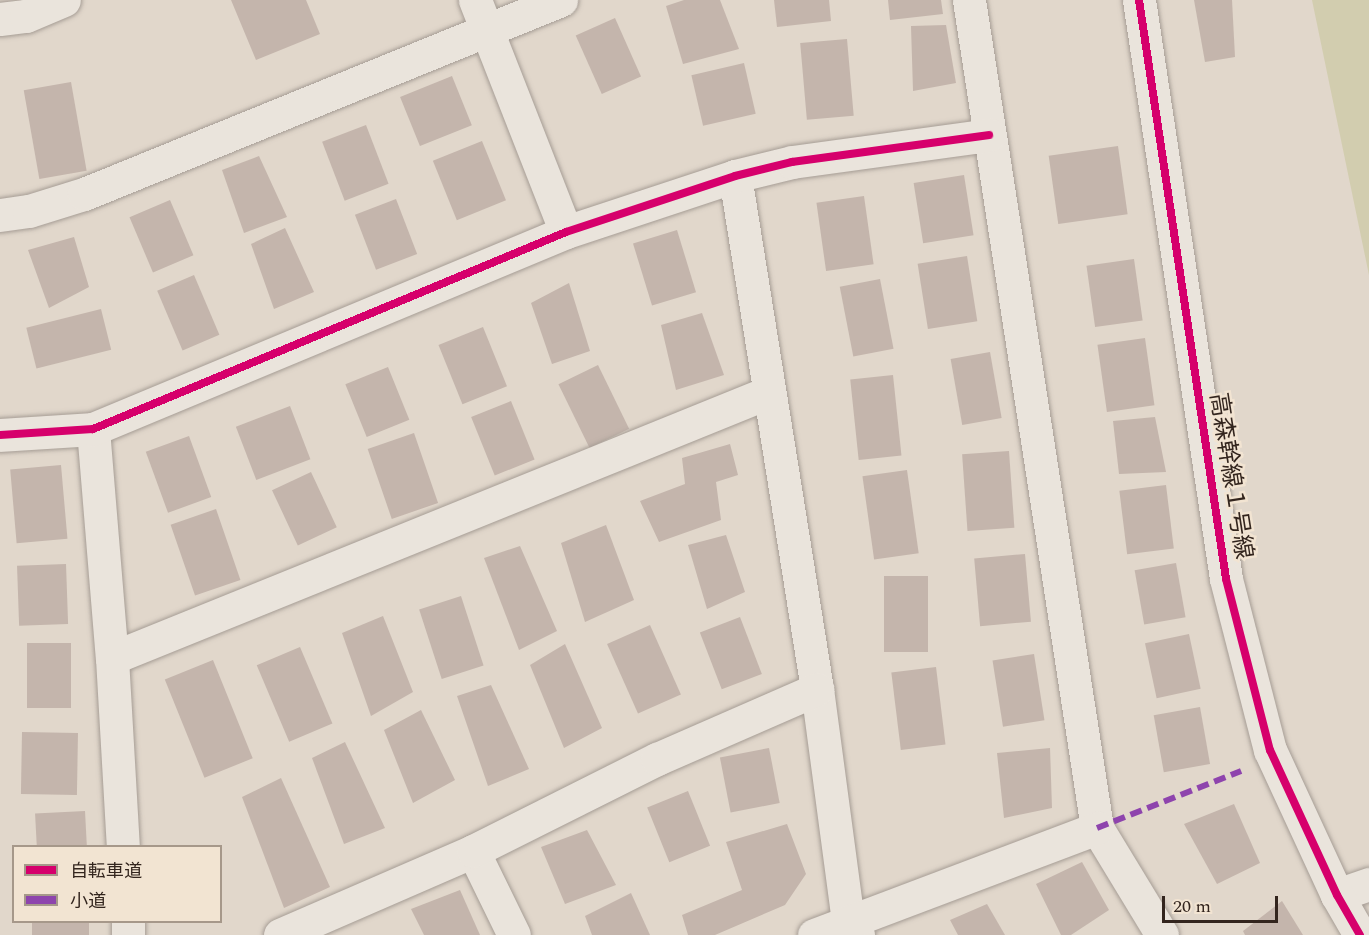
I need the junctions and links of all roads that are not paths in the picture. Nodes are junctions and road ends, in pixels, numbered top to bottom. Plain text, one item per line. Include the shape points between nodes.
1 (64, 0) edge
2 (475, 0) edge
3 (561, 0) edge
4 (969, 0) edge
5 (1139, 0) edge
6 (0, 19) edge
7 (488, 30) junction
8 (989, 135) junction
9 (735, 176) junction
10 (0, 215) edge
11 (566, 232) junction
12 (768, 393) junction
13 (93, 429) junction
14 (0, 435) edge
15 (112, 658) junction
16 (817, 689) junction
17 (1098, 828) junction
18 (123, 845) edge
19 (473, 851) junction
20 (1369, 884) edge
21 (1337, 895) junction
22 (853, 928) edge
23 (280, 935) edge
24 (514, 935) edge
25 (814, 935) edge
26 (1162, 935) edge
27 (1360, 935) edge

1 - 6 street via 26,16
2 - 7 street
3 - 7 street
4 - 8 street
5 - 21 street, 高森幹線１号線 via 1226,579 1270,750
7 - 10 street via 84,194 29,211
7 - 11 street
8 - 9 street via 792,162
8 - 17 street
9 - 11 street
9 - 12 street
11 - 13 street
12 - 15 street
12 - 16 street
13 - 14 street
13 - 15 street
15 - 18 street
16 - 19 street via 657,759
16 - 22 street
17 - 22 street
17 - 26 street
19 - 23 street
19 - 24 street
20 - 21 street
21 - 27 street, 高森幹線１号線
22 - 25 street

